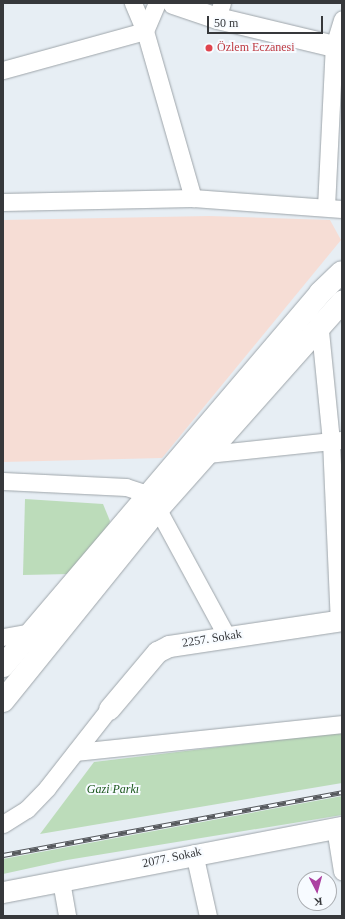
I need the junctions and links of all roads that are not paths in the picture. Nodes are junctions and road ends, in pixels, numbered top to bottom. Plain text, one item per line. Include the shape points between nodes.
1 (133, 3) edge
2 (157, 3) edge
3 (173, 3) edge
4 (220, 10) edge
5 (342, 19) edge
6 (145, 31) junction
7 (338, 47) edge
8 (3, 70) edge
9 (193, 198) junction
10 (3, 202) edge
11 (334, 208) edge
12 (342, 272) edge
13 (320, 293) junction
14 (342, 302) edge
15 (319, 325) junction
16 (336, 441) edge
17 (184, 454) junction
18 (208, 456) junction
19 (3, 481) edge
20 (154, 501) junction
21 (341, 620) edge
22 (30, 632) junction
23 (3, 637) edge
24 (227, 637) junction
25 (3, 666) edge
26 (3, 701) edge
27 (109, 709) joint
28 (342, 724) edge
29 (76, 752) junction
30 (3, 824) edge
31 (338, 827) edge
32 (194, 853) junction
33 (342, 871) edge
34 (61, 881) junction
35 (3, 892) edge
36 (67, 916) edge
37 (208, 916) edge

1 - 6 street
2 - 6 street
3 - 4 street
4 - 7 street
5 - 7 street
6 - 8 street
6 - 9 street
7 - 11 street
9 - 10 street
9 - 11 street
12 - 13 main road
13 - 15 street
13 - 17 main road
14 - 15 main road
15 - 16 street
15 - 18 main road
16 - 18 street
16 - 21 street
17 - 18 street
17 - 20 main road
18 - 20 main road
19 - 20 street via 126,486
20 - 22 main road
20 - 24 street
20 - 26 main road
21 - 24 street, 2257. Sokak
22 - 23 street
22 - 25 main road
24 - 27 street, 2257. Sokak via 169,646 157,652
27 - 29 street
28 - 29 street
29 - 30 street via 27,809
31 - 32 street, 2077. Sokak
31 - 33 street
32 - 34 street, 2077. Sokak
32 - 37 street
34 - 35 street, 2077. Sokak
34 - 36 street

